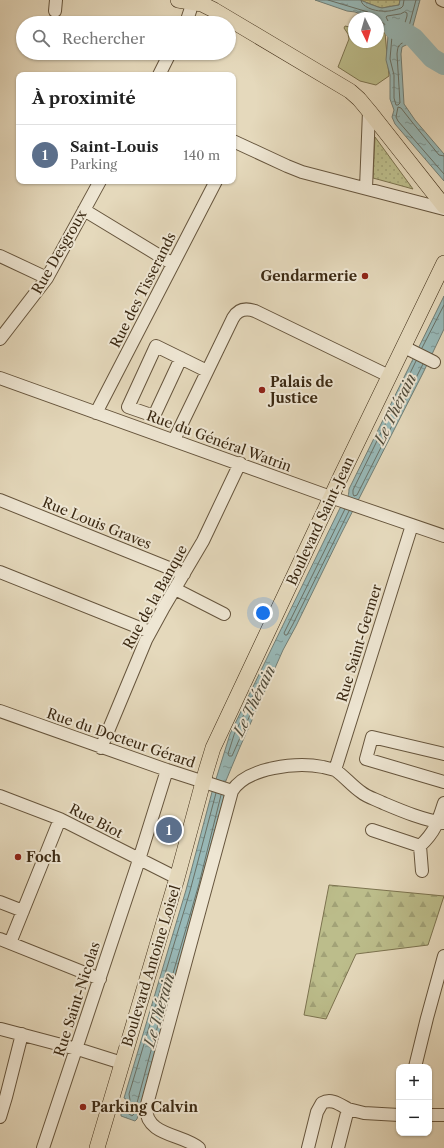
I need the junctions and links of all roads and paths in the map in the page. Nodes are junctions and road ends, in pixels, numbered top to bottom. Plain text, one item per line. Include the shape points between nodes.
1 (178, 0) edge
2 (193, 1) edge
3 (188, 16) edge
4 (224, 16) edge
5 (236, 23) edge
6 (166, 60) edge
7 (160, 72) edge
8 (369, 111) junction
9 (236, 144) edge
10 (98, 184) edge
11 (214, 184) edge
12 (366, 188) junction
13 (444, 207) edge
14 (84, 210) junction
15 (0, 256) edge
16 (444, 263) edge
17 (173, 264) junction
18 (47, 278) junction
19 (0, 339) edge
20 (408, 349) junction
21 (181, 358) junction
22 (434, 362) dead end
23 (207, 371) junction
24 (389, 376) junction
25 (0, 378) edge
26 (96, 413) junction
27 (174, 440) junction
28 (240, 463) junction
29 (335, 499) junction
30 (0, 500) edge
31 (412, 525) junction
32 (444, 536) edge
33 (0, 572) edge
34 (184, 574) junction
35 (175, 589) junction
36 (224, 614) dead end
37 (150, 632) junction
38 (0, 711) edge
39 (101, 748) junction
40 (444, 754) edge
41 (167, 770) junction
42 (335, 770) junction
43 (444, 782) edge
44 (207, 784) junction
45 (232, 791) junction
46 (0, 796) edge
47 (444, 803) edge
48 (60, 819) junction
49 (441, 822) edge
50 (372, 830) dead end
51 (420, 846) junction
52 (139, 859) junction
53 (422, 871) dead end
54 (177, 878) junction
55 (0, 902) edge
56 (23, 911) junction
57 (5, 941) edge
58 (444, 956) edge
59 (100, 979) junction
60 (1, 1029) edge
61 (22, 1034) junction
62 (76, 1049) junction
63 (122, 1063) junction
64 (416, 1064) edge
65 (348, 1109) junction
66 (396, 1115) edge
67 (432, 1115) edge
68 (444, 1115) edge
69 (0, 1117) edge
70 (43, 1148) edge
71 (97, 1148) edge
72 (199, 1148) edge
73 (308, 1148) edge
74 (338, 1148) edge

1 - 2 main road
2 - 3 street
2 - 4 main road
5 - 8 main road via 350,91
6 - 7 street
8 - 12 street
8 - 13 main road
9 - 12 street via 295,169
10 - 14 street, Rue Desgroux
11 - 17 street, Rue des Tisserands
12 - 13 street
14 - 17 street
14 - 18 street, Rue Desgroux
15 - 18 street
16 - 20 main road, Boulevard Saint-Jean
17 - 26 street, Rue des Tisserands
18 - 19 street, Rue Desgroux
20 - 22 street
20 - 24 main road, Boulevard Saint-Jean
21 - 21 street via 156,346 128,407 154,416
21 - 23 street
23 - 24 street via 234,315 238,311 248,310 262,314
23 - 27 street
24 - 29 main road, Boulevard Saint-Jean
25 - 26 street, Rue du Général Watrin
26 - 27 street, Rue du Général Watrin
27 - 28 street, Rue du Général Watrin
28 - 29 street, Rue du Général Watrin
28 - 34 street, Rue de la Banque via 200,547
29 - 31 street, Rue du Général Watrin
29 - 44 main road, Boulevard Saint-Jean via 217,738 209,758
30 - 34 street, Rue Louis Graves
31 - 32 street, Rue du Général Watrin
31 - 42 street, Rue Saint-Germer
33 - 37 street
34 - 35 street, Rue de la Banque
35 - 36 street
35 - 37 street, Rue de la Banque
37 - 39 street, Rue de la Banque
38 - 39 street, Rue du Docteur Gérard
39 - 41 street, Rue du Docteur Gérard
40 - 43 street via 372,737 366,759
41 - 44 street, Rue du Docteur Gérard
41 - 52 street, Rue Saint-Nicolas
42 - 45 street via 299,765 260,772 245,779
42 - 49 street via 362,793 402,811
44 - 45 street, Rue du Docteur Gérard
44 - 54 main road, Boulevard Antoine Loisel
45 - 72 street via 146,1108 152,1125
46 - 48 street, Rue Biot
47 - 49 street
48 - 52 street, Rue Biot
48 - 56 street
49 - 51 street
50 - 51 street
51 - 53 street
52 - 54 street, Rue Biot
52 - 59 street, Rue Saint-Nicolas
54 - 63 main road, Boulevard Antoine Loisel
55 - 56 street
56 - 57 street
57 - 59 street
58 - 64 street
59 - 62 street, Rue Saint-Nicolas
60 - 61 street
61 - 62 street
61 - 69 street
62 - 63 street
62 - 70 street, Rue Saint-Nicolas
63 - 71 main road, Boulevard Antoine Loisel
65 - 66 street via 364,1113
65 - 73 street via 334,1102 322,1103
65 - 74 street
67 - 68 street

